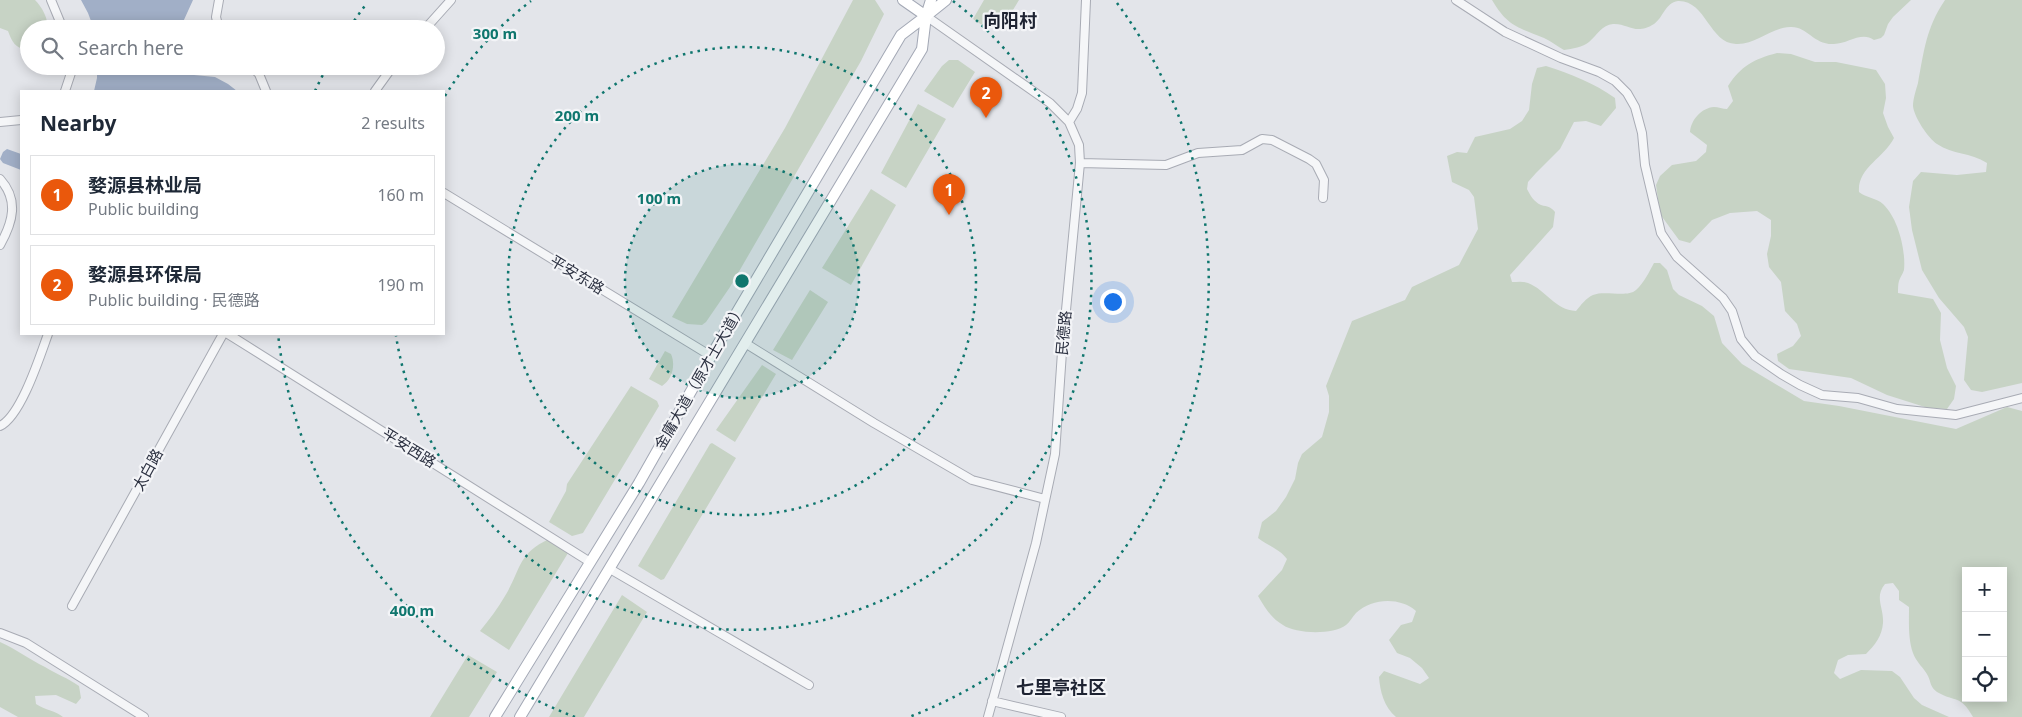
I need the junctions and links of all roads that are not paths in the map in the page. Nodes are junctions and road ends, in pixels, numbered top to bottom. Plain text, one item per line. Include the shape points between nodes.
1 (51, 0) edge
2 (219, 0) edge
3 (451, 0) edge
4 (903, 0) edge
5 (931, 0) edge
6 (946, 0) edge
7 (1086, 0) edge
8 (1456, 0) edge
9 (926, 16) junction
10 (59, 20) edge
11 (217, 20) edge
12 (433, 20) edge
13 (70, 75) edge
14 (259, 75) edge
15 (387, 75) edge
16 (65, 90) edge
17 (266, 90) edge
18 (376, 90) edge
19 (20, 120) edge
20 (0, 122) edge
21 (1069, 122) junction
22 (1080, 163) junction
23 (0, 179) edge
24 (445, 194) edge
25 (1323, 198) dead end
26 (0, 245) edge
27 (48, 335) edge
28 (222, 335) edge
29 (230, 335) edge
30 (745, 342) junction
31 (711, 356) junction
32 (2022, 398) edge
33 (0, 426) edge
34 (1045, 499) junction
35 (590, 562) junction
36 (610, 569) junction
37 (72, 606) dead end
38 (0, 633) edge
39 (809, 685) dead end
40 (992, 701) junction
41 (144, 717) edge
42 (495, 717) edge
43 (520, 717) edge
44 (988, 717) edge
45 (1061, 717) edge

1 - 10 street
2 - 11 street
3 - 12 street
4 - 9 main road
5 - 9 main road, 金庸大道（原才士大道）
6 - 9 main road, 金庸大道（原才士大道）
7 - 21 street via 1082,93
8 - 32 street via 1505,32 1599,72 1627,93 1635,107 1642,133 1645,165 1661,233 1677,257 1724,298 1741,339 1756,356 1781,374 1822,394 1858,398 1897,409 1956,415
9 - 21 street, 民德路 via 1050,103
9 - 30 main road, 金庸大道（原才士大道） via 922,49
9 - 31 main road, 金庸大道（原才士大道） via 901,35
13 - 16 street
14 - 17 street
15 - 18 street
19 - 20 street
21 - 22 street, 民德路 via 1078,145
22 - 25 street via 1166,165 1198,153 1242,150 1262,139 1272,140 1316,164 1324,180
22 - 34 street, 民德路 via 1055,454
23 - 26 street via 14,210
24 - 31 street, 平安东路
27 - 33 street via 16,410 11,419
28 - 37 street, 太白路
29 - 35 street, 平安西路
30 - 34 street via 972,480
30 - 36 main road, 金庸大道（原才士大道）
31 - 35 main road, 金庸大道（原才士大道）
34 - 40 street, 民德路
35 - 42 main road, 金庸大道（原才士大道）
36 - 39 street
36 - 43 main road, 金庸大道（原才士大道）
38 - 41 street via 26,643
40 - 44 street, 民德路
40 - 45 street

